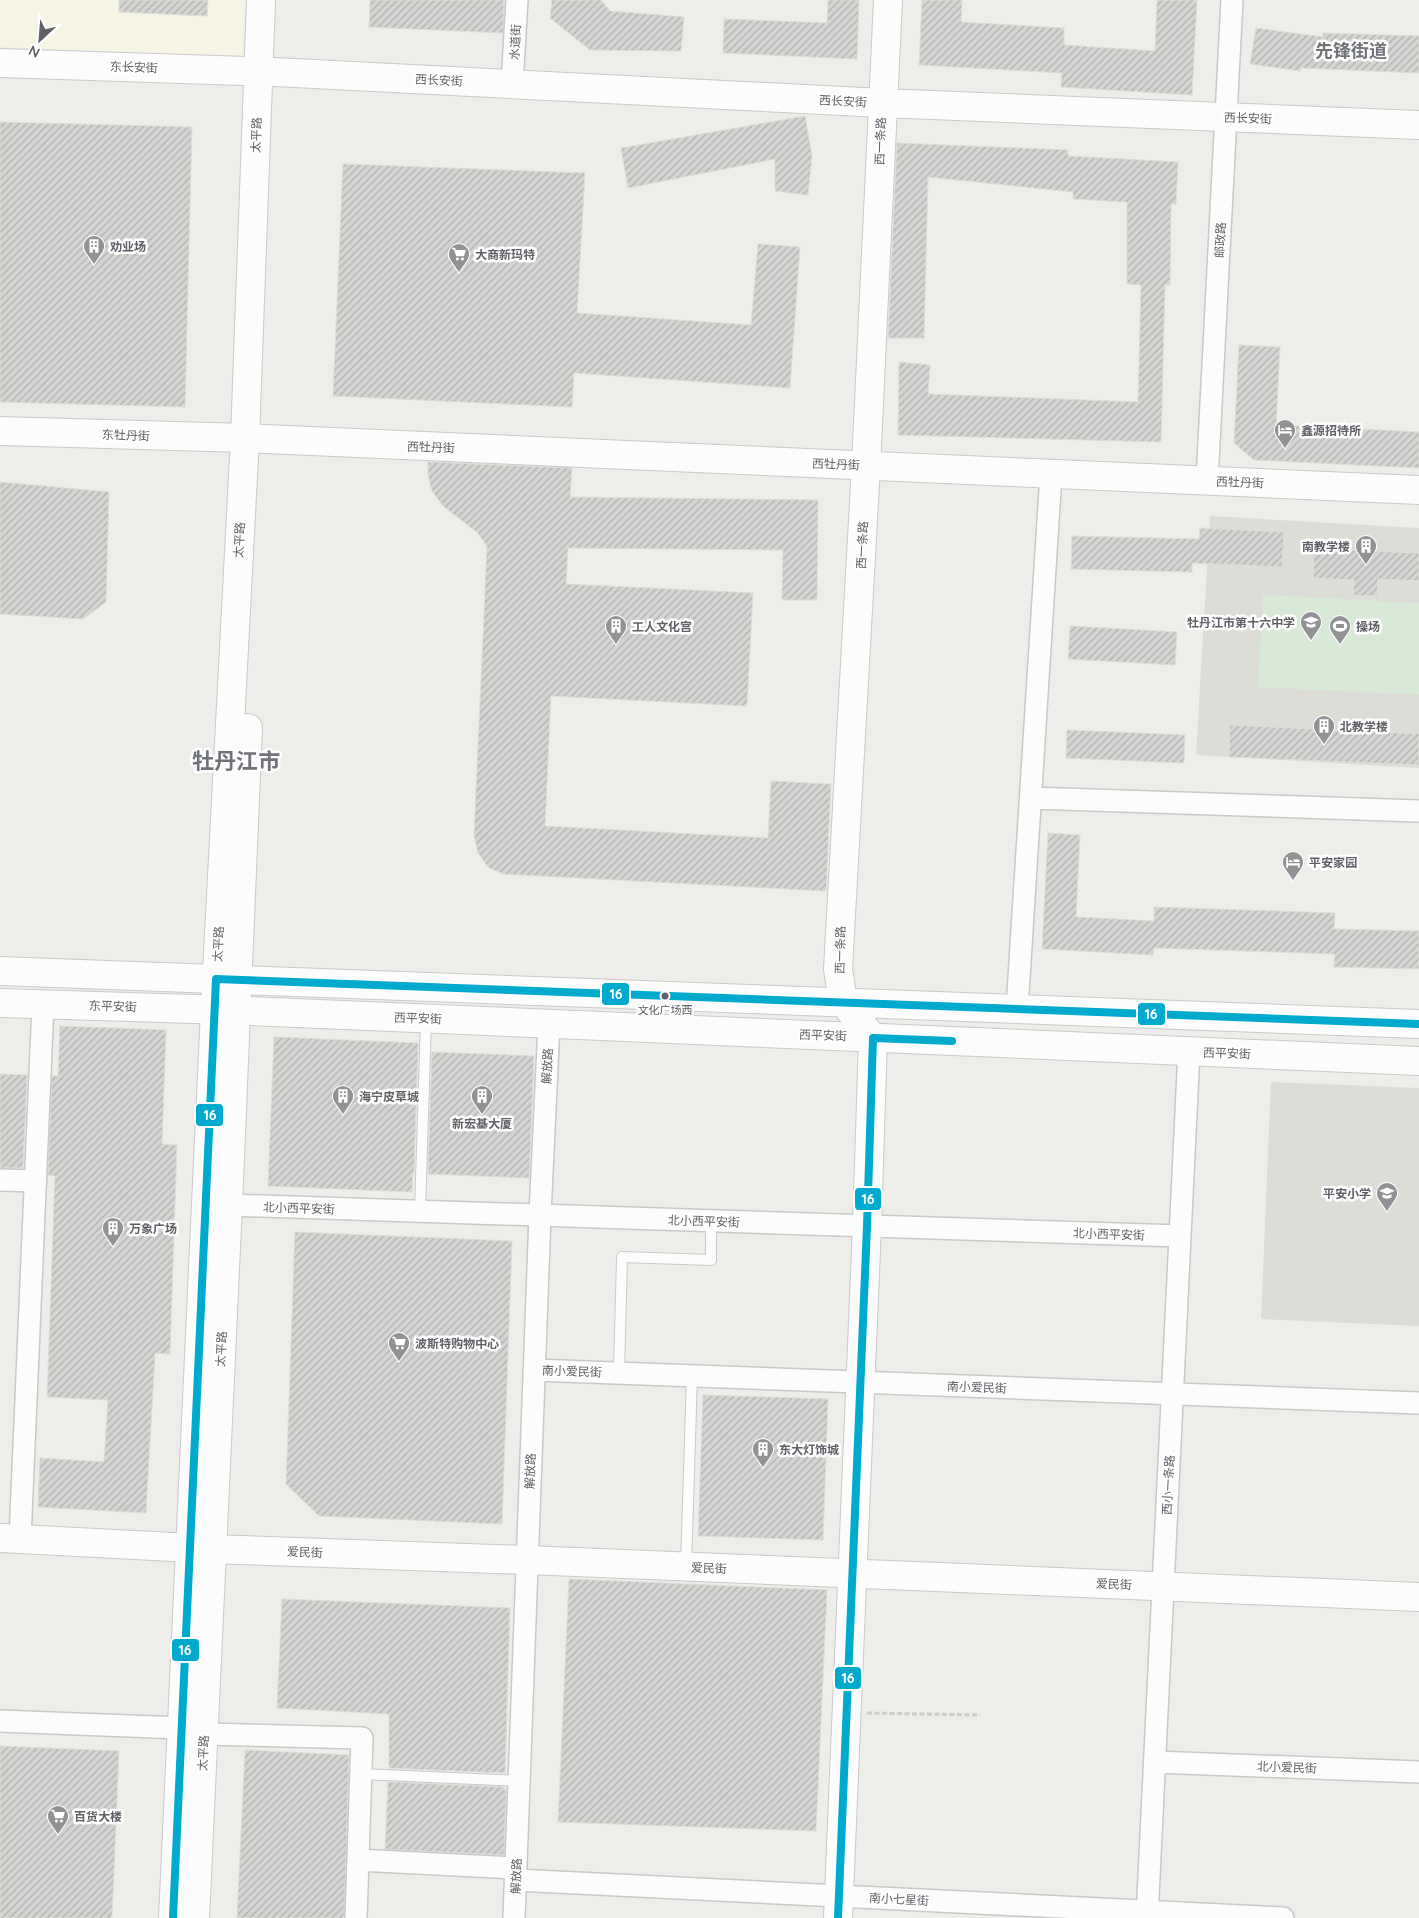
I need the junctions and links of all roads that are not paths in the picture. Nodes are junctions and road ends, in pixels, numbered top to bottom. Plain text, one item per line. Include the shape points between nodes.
1 (261, 0) edge
2 (278, 0) edge
3 (517, 0) edge
4 (888, 0) edge
5 (1232, 0) edge
6 (0, 63) edge
7 (267, 71) junction
8 (512, 84) junction
9 (882, 103) junction
10 (1227, 117) junction
11 (1419, 125) edge
12 (0, 431) edge
13 (252, 439) junction
14 (866, 466) junction
15 (1052, 474) junction
16 (1207, 481) junction
17 (1419, 490) edge
18 (1031, 798) junction
19 (1419, 811) edge
20 (0, 971) edge
21 (227, 979) junction
22 (843, 1002) junction
23 (0, 1003) edge
24 (43, 1004) junction
25 (1017, 1009) junction
26 (226, 1010) junction
27 (426, 1019) junction
28 (549, 1024) junction
29 (1419, 1024) edge
30 (873, 1038) junction
31 (1189, 1051) junction
32 (1419, 1061) edge
33 (0, 1180) edge
34 (36, 1181) junction
35 (228, 1205) junction
36 (420, 1212) junction
37 (540, 1215) junction
38 (711, 1221) junction
39 (867, 1226) junction
40 (1180, 1236) junction
41 (534, 1370) junction
42 (619, 1373) junction
43 (692, 1376) junction
44 (861, 1382) junction
45 (1173, 1394) junction
46 (1419, 1403) edge
47 (10, 1539) edge
48 (200, 1548) junction
49 (527, 1560) junction
50 (686, 1568) junction
51 (853, 1573) junction
52 (1163, 1586) junction
53 (1419, 1597) edge
54 (0, 1721) edge
55 (192, 1731) junction
56 (1155, 1762) junction
57 (1419, 1772) edge
58 (361, 1774) junction
59 (519, 1780) junction
60 (358, 1860) junction
61 (516, 1874) junction
62 (838, 1907) edge
63 (1148, 1915) edge
64 (173, 1918) edge
65 (195, 1918) edge
66 (356, 1918) edge
67 (514, 1918) edge
68 (1283, 1918) edge

1 - 7 main road, 太平路
2 - 7 main road, 太平路
3 - 8 street, 水道街
4 - 9 main road, 西一条路
5 - 10 street, 邮政路
6 - 7 main road, 东长安街
7 - 8 main road, 西长安街
7 - 13 main road, 太平路
8 - 9 main road, 西长安街
9 - 10 main road, 西长安街
9 - 14 main road, 西一条路
10 - 11 main road, 西长安街
10 - 16 street, 邮政路
12 - 13 main road, 东牡丹街
13 - 14 main road, 西牡丹街
13 - 21 main road, 太平路
14 - 15 main road, 西牡丹街
14 - 22 main road, 西一条路 via 838,969
15 - 16 main road, 西牡丹街
15 - 18 street
16 - 17 main road, 西牡丹街
18 - 19 street
18 - 25 street
20 - 21 main road
21 - 22 main road
21 - 26 main road, 太平路
22 - 25 main road
22 - 30 main road
23 - 24 main road, 东平安街
24 - 26 main road, 东平安街
24 - 34 street
25 - 29 main road
26 - 27 main road, 西平安街
26 - 35 main road, 太平路
26 - 48 main road, 太平路
27 - 28 main road, 西平安街
27 - 36 lane
28 - 30 main road, 西平安街
28 - 37 street, 解放路
30 - 31 main road, 西平安街
30 - 39 main road
31 - 32 main road, 西平安街
31 - 40 street, 西小一条路
33 - 34 street
34 - 47 street
35 - 36 street, 北小西平安街
35 - 48 main road, 太平路
36 - 37 street, 北小西平安街
37 - 38 street, 北小西平安街
37 - 41 street, 解放路
38 - 39 street, 北小西平安街
38 - 42 lane via 711,1260 622,1257
39 - 40 street, 北小西平安街
39 - 44 main road
40 - 45 street, 西小一条路
41 - 42 street, 南小爱民街
41 - 49 street, 解放路
42 - 43 street, 南小爱民街
43 - 44 street, 南小爱民街
43 - 50 lane
44 - 45 street, 南小爱民街
44 - 51 main road
45 - 46 street, 南小爱民街
45 - 52 street, 西小一条路
47 - 48 main road, 爱民街
48 - 49 main road, 爱民街
48 - 55 main road, 太平路
49 - 50 main road, 爱民街
49 - 59 street, 解放路
50 - 51 main road, 爱民街
51 - 52 main road, 爱民街
51 - 62 main road
52 - 53 main road, 爱民街
52 - 56 street, 西小一条路
54 - 55 street
55 - 58 street via 362,1738
55 - 64 main road, 太平路
55 - 65 main road, 太平路
56 - 57 street, 北小爱民街
56 - 63 street, 西小一条路
58 - 59 lane
58 - 60 street
59 - 61 street, 解放路
60 - 61 street, 南小七星街
60 - 66 street
61 - 62 street, 南小七星街
61 - 67 street, 解放路
62 - 63 street, 南小七星街
63 - 68 street, 南小七星街

